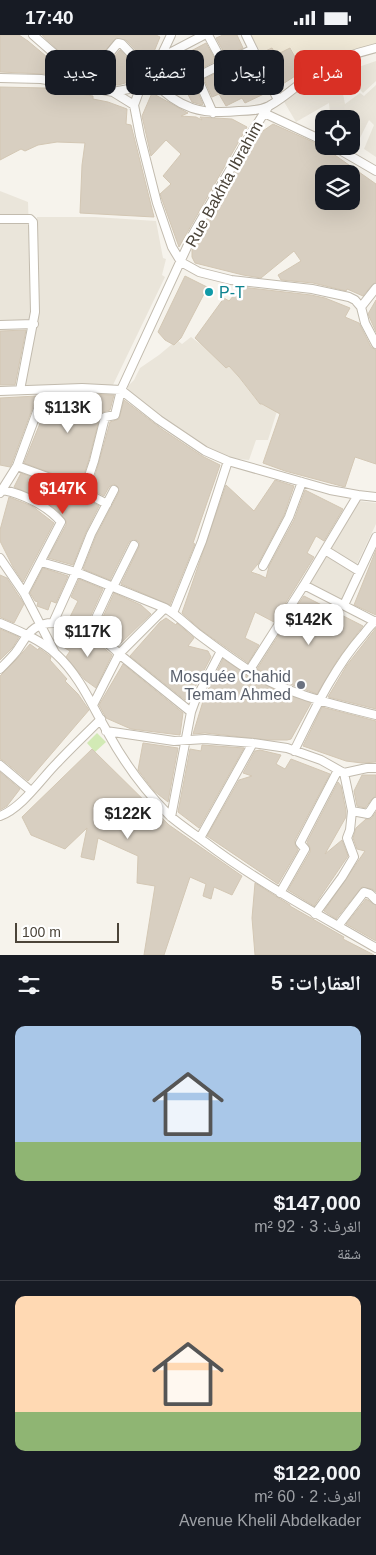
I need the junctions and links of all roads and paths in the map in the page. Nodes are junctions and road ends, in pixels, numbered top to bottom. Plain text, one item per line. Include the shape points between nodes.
1 (33, 35) edge
2 (118, 35) edge
3 (171, 35) edge
4 (204, 35) edge
5 (208, 35) edge
6 (246, 35) edge
7 (122, 43) junction
8 (376, 48) edge
9 (252, 49) joint
10 (50, 50) edge
11 (112, 50) edge
12 (128, 50) edge
13 (165, 50) edge
14 (175, 50) edge
15 (216, 50) edge
16 (0, 78) edge
17 (45, 80) edge
18 (204, 93) edge
19 (116, 94) edge
20 (138, 95) edge
21 (171, 95) edge
22 (278, 99) junction
23 (134, 105) junction
24 (266, 110) junction
25 (213, 113) junction
26 (315, 136) edge
27 (348, 155) edge
28 (376, 171) edge
29 (0, 219) edge
30 (181, 262) junction
31 (376, 288) edge
32 (361, 307) junction
33 (34, 324) junction
34 (0, 325) edge
35 (376, 345) edge
36 (121, 389) junction
37 (20, 390) junction
38 (44, 390) junction
39 (0, 391) edge
40 (228, 461) junction
41 (18, 466) junction
42 (302, 482) junction
43 (114, 490) dead end
44 (84, 491) junction
45 (2, 492) edge
46 (358, 495) junction
47 (376, 497) edge
48 (107, 503) junction
49 (376, 537) edge
50 (134, 545) dead end
51 (325, 551) junction
52 (0, 558) edge
53 (41, 562) junction
54 (262, 567) dead end
55 (359, 571) junction
56 (76, 572) junction
57 (304, 585) junction
58 (112, 586) junction
59 (24, 593) junction
60 (344, 605) junction
61 (165, 608) junction
62 (173, 613) junction
63 (375, 621) edge
64 (0, 623) edge
65 (53, 623) junction
66 (40, 625) junction
67 (89, 633) junction
68 (27, 635) junction
69 (221, 651) junction
70 (55, 653) junction
71 (120, 654) junction
72 (0, 669) edge
73 (249, 671) junction
74 (320, 699) junction
75 (93, 705) junction
76 (191, 712) junction
77 (376, 715) edge
78 (101, 719) junction
79 (106, 731) junction
80 (185, 740) junction
81 (253, 743) junction
82 (294, 751) junction
83 (0, 765) edge
84 (376, 768) edge
85 (341, 771) junction
86 (31, 791) junction
87 (376, 802) edge
88 (352, 811) junction
89 (0, 815) edge
90 (172, 817) junction
91 (200, 838) junction
92 (280, 893) junction
93 (376, 900) edge
94 (315, 914) junction
95 (338, 926) junction
96 (376, 948) edge

1 - 10 street
2 - 7 street
3 - 13 street
4 - 14 street
5 - 15 street
6 - 9 street
7 - 11 street via 116,44
7 - 12 street
8 - 22 street via 336,61
9 - 22 street
16 - 17 street
18 - 25 street
19 - 23 street
20 - 23 street
21 - 25 street via 195,110
22 - 24 street
23 - 30 street via 158,203 172,247
24 - 25 street
24 - 26 street
24 - 30 street, Rue Bakhta Ibrahim via 208,207
27 - 28 street
29 - 33 street via 30,219 33,222
30 - 32 street via 199,272 231,280 340,295 355,299
30 - 36 street, Rue Bakhta Ibrahim
31 - 32 street
32 - 35 street
33 - 34 street
33 - 37 street
36 - 38 street
36 - 40 street via 194,444
36 - 44 street, Rue Bakhta Ibrahim via 115,415 105,418
37 - 38 street
37 - 39 street
38 - 41 street
40 - 42 street
40 - 62 street via 202,541
41 - 44 street
41 - 45 street
42 - 46 street
42 - 54 street
43 - 48 street
44 - 48 street
45 - 53 street via 16,493 29,499 61,521
46 - 47 street
46 - 51 street
48 - 56 street
49 - 55 street
50 - 58 street
51 - 55 street
51 - 57 street
52 - 59 street
53 - 56 street
53 - 59 street
55 - 60 street
56 - 58 street
56 - 65 street
57 - 60 street
57 - 73 street
58 - 61 street
58 - 67 street
59 - 66 street
60 - 63 street
61 - 62 street
61 - 71 street
62 - 69 street
63 - 74 street via 356,642
64 - 68 street
65 - 66 street
65 - 67 street
66 - 68 street
66 - 70 street
67 - 71 street
68 - 70 street
68 - 72 street
69 - 73 street
69 - 76 street
70 - 75 street via 76,677
71 - 75 street
71 - 76 street
73 - 74 street via 289,690
74 - 77 street
74 - 82 street
75 - 78 street
76 - 80 street
78 - 79 street
78 - 86 street
79 - 80 street
79 - 90 street via 136,779
80 - 81 street
80 - 90 street
81 - 82 street
81 - 91 street
82 - 85 street
83 - 86 street
84 - 85 street
85 - 88 street
85 - 92 street via 300,843 306,849
86 - 89 street
87 - 88 street via 368,814
88 - 94 street via 347,837 354,853 353,859
90 - 91 street
91 - 92 street
92 - 94 street
93 - 95 street via 364,892
94 - 95 street
95 - 96 street

